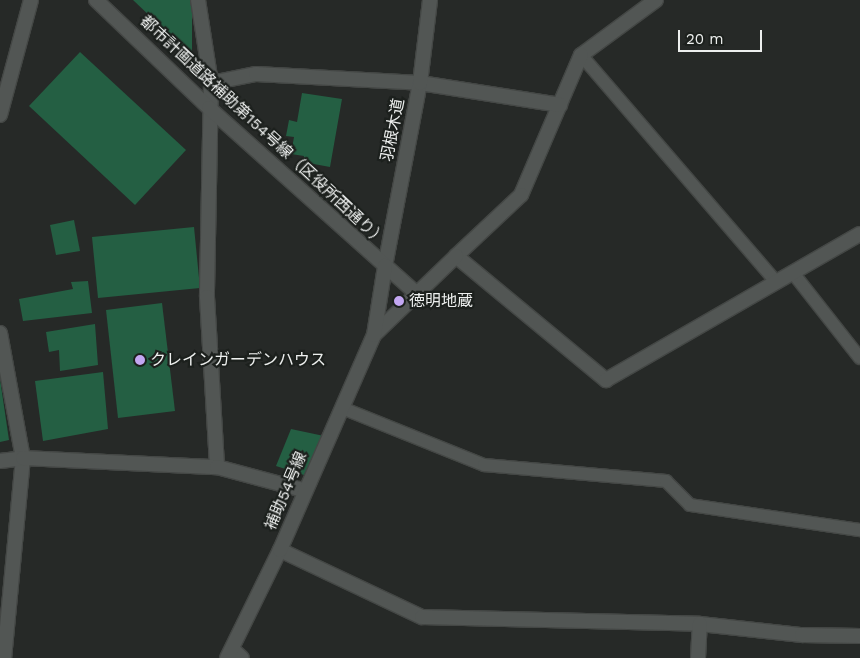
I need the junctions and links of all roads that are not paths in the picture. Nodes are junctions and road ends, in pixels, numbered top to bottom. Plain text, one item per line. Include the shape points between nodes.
1 (31, 0) edge
2 (96, 0) edge
3 (198, 0) edge
4 (430, 0) edge
5 (656, 0) edge
6 (581, 55) junction
7 (211, 83) junction
8 (420, 83) junction
9 (560, 105) junction
10 (209, 108) junction
11 (0, 115) edge
12 (860, 234) edge
13 (456, 256) junction
14 (385, 266) junction
15 (793, 273) junction
16 (776, 282) junction
17 (417, 294) junction
18 (0, 334) edge
19 (374, 336) junction
20 (860, 358) edge
21 (342, 408) junction
22 (23, 458) junction
23 (0, 461) edge
24 (217, 467) junction
25 (303, 490) junction
26 (860, 530) edge
27 (280, 550) junction
28 (700, 624) junction
29 (860, 636) edge
30 (234, 655) edge
31 (4, 658) edge
32 (698, 658) edge

1 - 11 street
2 - 10 street, 都市計画道路補助第154号線（区役所西通り）
3 - 7 street
4 - 8 street, 羽根木道
5 - 6 street
6 - 9 street, 補助54号線
6 - 16 lane
7 - 8 street via 256,74
7 - 10 street
8 - 9 street
8 - 14 street, 羽根木道
9 - 13 street, 補助54号線 via 521,194
10 - 14 street, 都市計画道路補助第154号線（区役所西通り）
10 - 24 street via 207,297
12 - 15 street
13 - 16 street via 606,380
13 - 17 street, 補助54号線
14 - 17 street, 都市計画道路補助第154号線（区役所西通り）
14 - 19 street, 補助54号線
15 - 16 street
15 - 20 lane
17 - 19 street, 補助54号線
18 - 22 street
19 - 21 street, 補助54号線
21 - 25 street, 補助54号線
21 - 26 lane via 484,465 666,481 690,505
22 - 23 street
22 - 24 street
22 - 31 street
24 - 25 street
25 - 27 street, 補助54号線
27 - 28 street via 422,617
27 - 30 street, 補助54号線
28 - 29 street via 802,635
28 - 32 street

